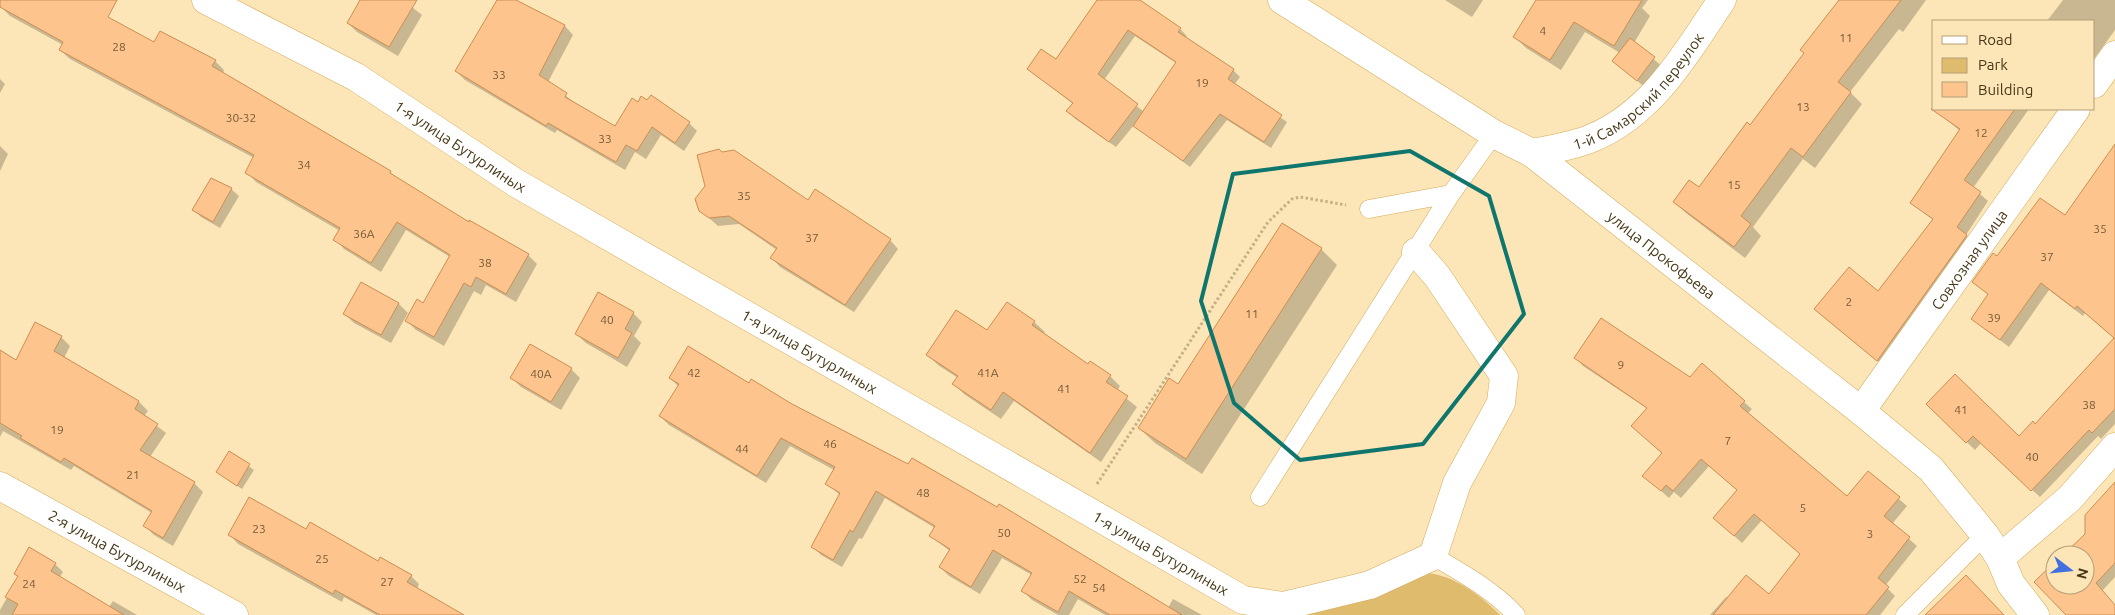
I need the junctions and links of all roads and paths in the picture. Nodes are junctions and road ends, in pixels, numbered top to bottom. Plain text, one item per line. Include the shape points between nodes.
1 (206, 0) edge
2 (1282, 0) edge
3 (1722, 0) edge
4 (2115, 55) edge
5 (2095, 83) edge
6 (2075, 110) edge
7 (1494, 134) junction
8 (1532, 154) junction
9 (1451, 194) junction
10 (1369, 210) joint
11 (1416, 252) junction
12 (1861, 411) junction
13 (2115, 447) edge
14 (0, 486) edge
15 (1260, 497) dead end
16 (1081, 507) junction
17 (1986, 536) junction
18 (1433, 556) junction
19 (2000, 558) junction
20 (234, 615) edge
21 (1516, 615) edge
22 (1905, 615) edge
23 (2035, 615) edge

1 - 16 street, 1-я улица Бутурлиных via 356,77 516,183
2 - 7 street, улица Прокофьева
3 - 8 street, 1-й Самарский переулок via 1669,77 1631,116 1592,138
4 - 5 street
6 - 12 street, Совхозная улица
7 - 8 street, улица Прокофьева
7 - 9 lane
8 - 12 street, улица Прокофьева
9 - 10 lane
9 - 11 lane
10 - 16 path via 1300,197 1286,203 1268,222
11 - 15 lane
11 - 18 street via 1437,276 1504,376 1501,403 1457,483
12 - 17 street, улица Прокофьева via 1931,469
13 - 19 street via 2070,498
14 - 20 street, 2-я улица Бутурлиных
16 - 18 street, 1-я улица Бутурлиных via 1243,600 1283,606 1370,585
17 - 19 street, улица Прокофьева
17 - 22 lane
18 - 21 lane via 1471,579
19 - 23 street, улица Прокофьева via 2011,584

